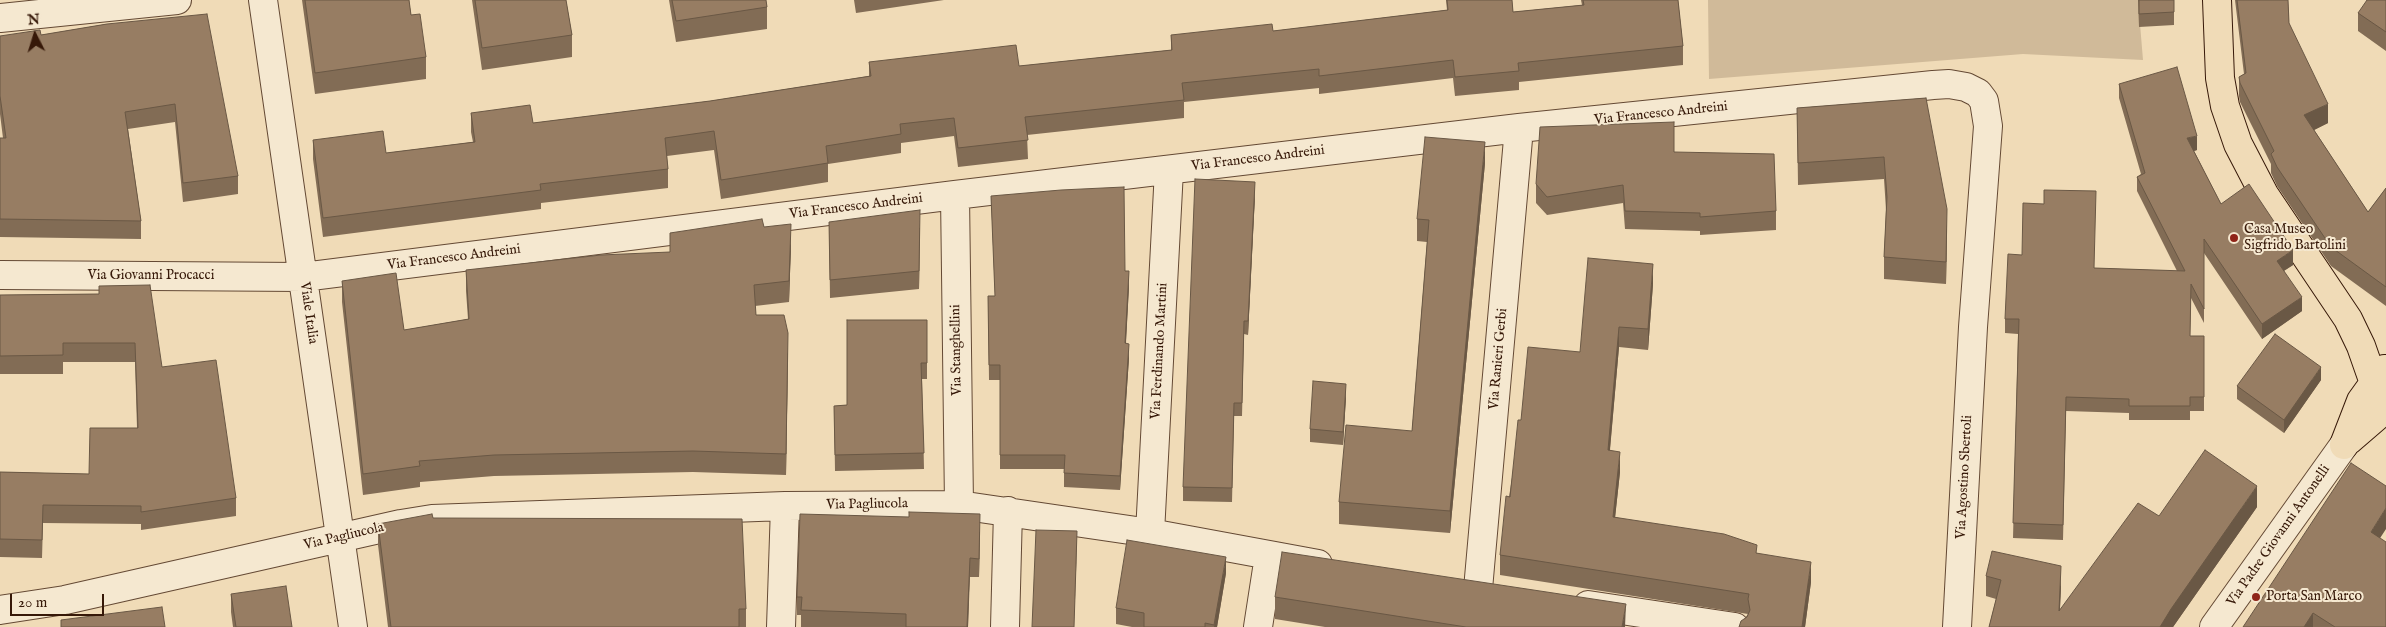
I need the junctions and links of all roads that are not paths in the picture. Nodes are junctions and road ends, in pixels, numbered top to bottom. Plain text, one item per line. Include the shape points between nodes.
1 (177, 0) edge
2 (263, 0) edge
3 (2218, 0) edge
4 (16, 11) edge
5 (1519, 128) junction
6 (1169, 170) junction
7 (955, 195) junction
8 (0, 275) edge
9 (303, 277) junction
10 (1973, 327) joint
11 (2382, 384) edge
12 (2344, 445) joint
13 (959, 505) junction
14 (785, 506) junction
15 (1008, 511) junction
16 (1150, 533) junction
17 (340, 539) junction
18 (1269, 556) junction
19 (1345, 568) edge
20 (1450, 584) edge
21 (1478, 589) junction
22 (1507, 593) edge
23 (1565, 602) edge
24 (0, 610) edge
25 (41, 616) edge
26 (353, 627) edge
27 (781, 627) edge
28 (1005, 627) edge
29 (1258, 627) edge
30 (1735, 627) edge
31 (1957, 627) edge
32 (2214, 627) edge

1 - 4 street
2 - 9 street, Viale Italia
3 - 11 main road via 2221,84 2238,144 2264,194 2348,319
5 - 6 street, Via Francesco Andreini
5 - 10 street, Via Francesco Andreini via 1933,85 1966,87 1978,93 1984,101 1988,126
5 - 21 street, Via Ranieri Gerbi
6 - 7 street, Via Francesco Andreini
6 - 16 street, Via Ferdinando Martini
7 - 9 street, Via Francesco Andreini
7 - 13 street, Via Stanghellini
8 - 9 street, Via Giovanni Procacci
9 - 17 street, Viale Italia
10 - 31 street, Via Agostino Sbertoli
11 - 12 main road via 2361,401
12 - 32 street, Via Padre Giovanni Antonelli
13 - 14 street, Via Pagliucola
13 - 15 street, Via Pagliucola
14 - 17 street, Via Pagliucola via 432,519
14 - 27 street
15 - 16 street, Via Pagliucola
15 - 28 street
16 - 18 street, Via Pagliucola
17 - 25 street, Via Pagliucola
17 - 26 street, Viale Italia
18 - 19 street, Via Pagliucola
18 - 29 street
20 - 21 street
21 - 22 street
23 - 30 street
24 - 25 street, Via Pagliucola

